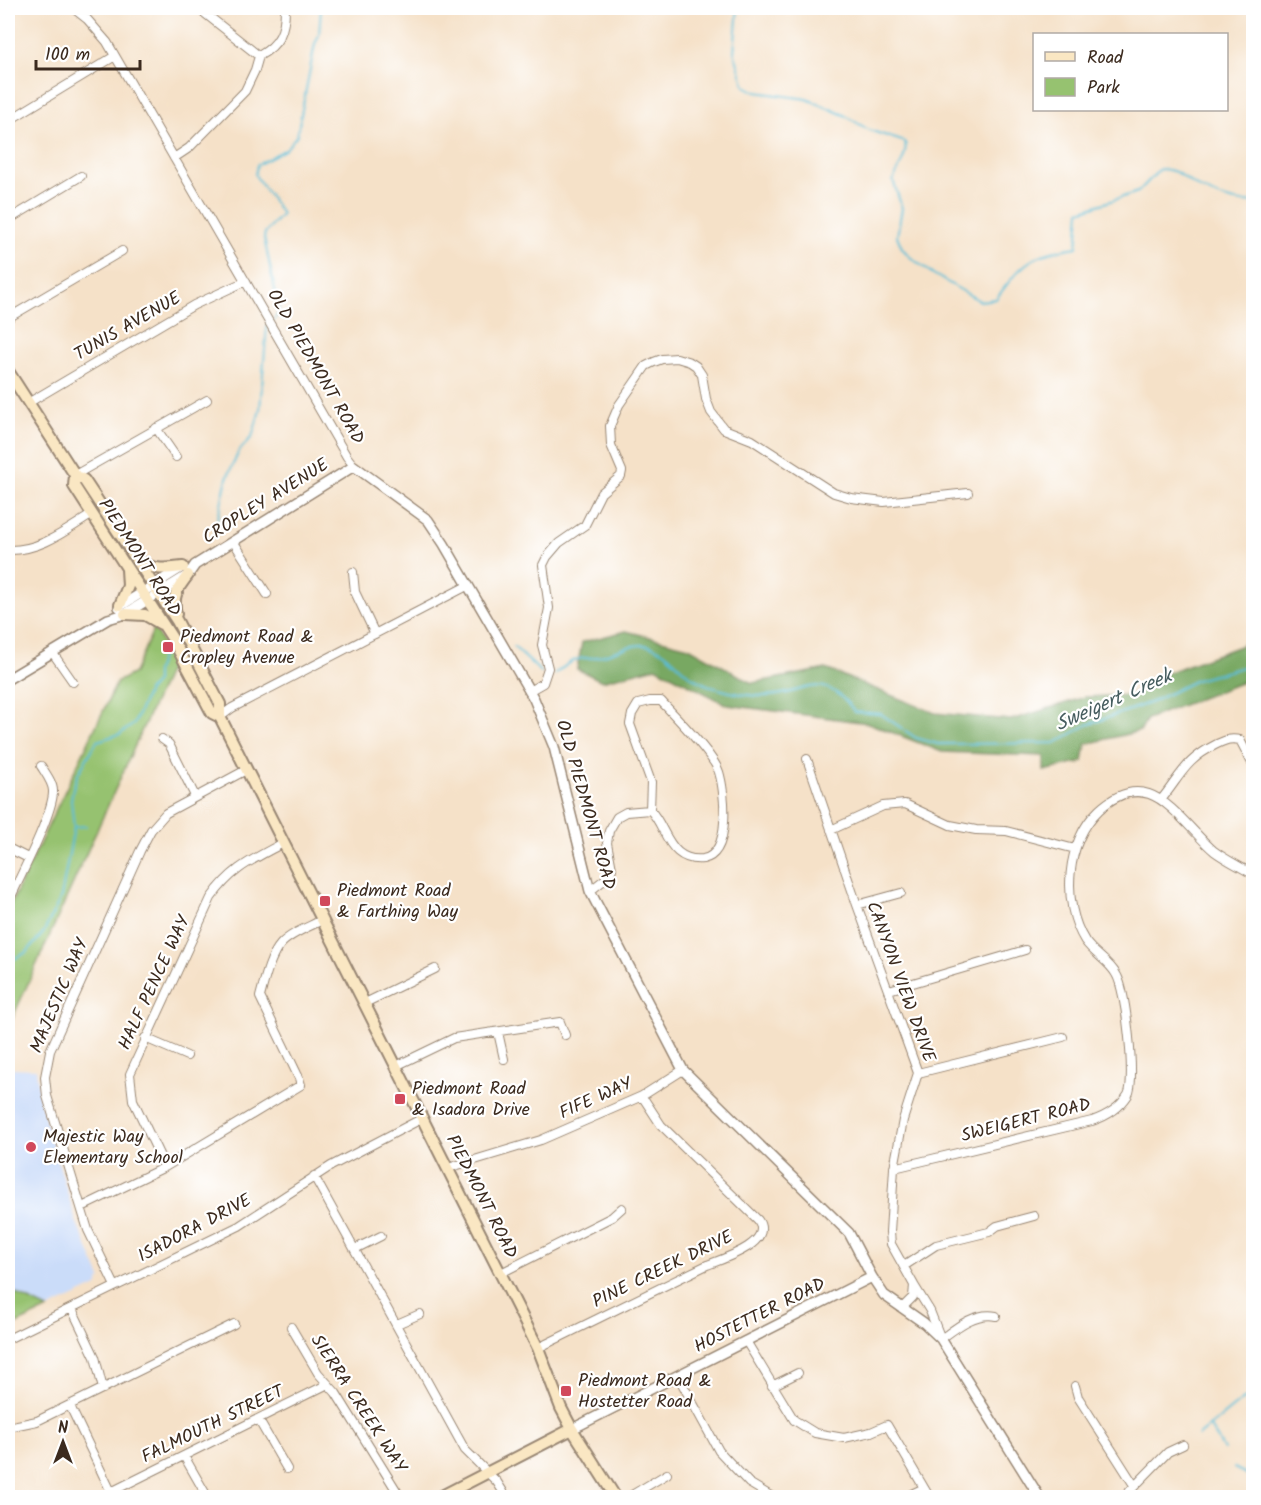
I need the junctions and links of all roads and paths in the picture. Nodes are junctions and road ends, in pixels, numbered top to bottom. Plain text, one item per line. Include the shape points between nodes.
1 (73, 8) edge
2 (201, 8) edge
3 (285, 8) edge
4 (259, 56) junction
5 (115, 57) junction
6 (8, 121) edge
7 (174, 158) junction
8 (81, 176) dead end
9 (8, 220) edge
10 (122, 251) dead end
11 (246, 281) junction
12 (8, 318) edge
13 (8, 371) edge
14 (207, 400) dead end
15 (28, 403) junction
16 (156, 428) junction
17 (176, 457) dead end
18 (354, 466) junction
19 (75, 475) junction
20 (968, 493) dead end
21 (91, 515) junction
22 (233, 541) junction
23 (8, 550) edge
24 (135, 558) junction
25 (126, 566) junction
26 (189, 569) junction
27 (353, 572) dead end
28 (467, 586) junction
29 (156, 589) junction
30 (267, 594) dead end
31 (145, 595) junction
32 (123, 610) junction
33 (177, 621) junction
34 (164, 626) junction
35 (375, 634) junction
36 (52, 652) junction
37 (8, 679) edge
38 (73, 682) dead end
39 (530, 691) junction
40 (220, 717) junction
41 (162, 739) dead end
42 (807, 759) dead end
43 (41, 766) dead end
44 (1254, 767) edge
45 (246, 770) junction
46 (195, 796) junction
47 (1161, 800) junction
48 (650, 810) junction
49 (831, 830) junction
50 (283, 843) junction
51 (8, 848) edge
52 (1076, 849) junction
53 (28, 858) junction
54 (1254, 875) edge
55 (590, 891) junction
56 (901, 893) dead end
57 (8, 903) edge
58 (857, 905) junction
59 (322, 920) junction
60 (1025, 950) dead end
61 (435, 969) dead end
62 (889, 990) junction
63 (365, 1003) junction
64 (498, 1032) junction
65 (565, 1035) dead end
66 (1063, 1037) dead end
67 (145, 1038) junction
68 (187, 1056) dead end
69 (504, 1059) dead end
70 (396, 1066) junction
71 (683, 1070) junction
72 (918, 1073) junction
73 (642, 1096) junction
74 (423, 1118) junction
75 (165, 1167) junction
76 (448, 1168) junction
77 (894, 1168) junction
78 (314, 1176) junction
79 (82, 1207) junction
80 (622, 1208) dead end
81 (1034, 1216) dead end
82 (381, 1236) dead end
83 (355, 1249) junction
84 (904, 1266) junction
85 (501, 1273) junction
86 (872, 1277) junction
87 (914, 1285) junction
88 (115, 1287) junction
89 (902, 1308) junction
90 (72, 1309) junction
91 (420, 1314) dead end
92 (996, 1316) dead end
93 (234, 1324) dead end
94 (397, 1324) junction
95 (291, 1327) dead end
96 (8, 1339) edge
97 (941, 1339) junction
98 (746, 1341) junction
99 (538, 1348) junction
100 (798, 1373) dead end
101 (678, 1376) junction
102 (327, 1384) junction
103 (772, 1386) junction
104 (1075, 1386) dead end
105 (103, 1389) junction
106 (70, 1406) junction
107 (258, 1419) junction
108 (8, 1426) edge
109 (572, 1429) junction
110 (1183, 1445) dead end
111 (184, 1456) junction
112 (288, 1469) dead end
113 (489, 1473) junction
114 (667, 1473) dead end
115 (1134, 1485) junction
116 (924, 1488) junction
117 (113, 1495) edge
118 (208, 1497) edge
119 (401, 1497) edge
120 (438, 1497) edge
121 (507, 1497) edge
122 (616, 1497) edge
123 (627, 1497) edge
124 (774, 1497) edge
125 (903, 1497) edge
126 (930, 1497) edge
127 (1040, 1497) edge
128 (1123, 1497) edge

1 - 5 street, OLD PIEDMONT ROAD via 96,29
2 - 4 street
3 - 4 street via 282,31 274,47
4 - 7 street via 245,91 189,148
5 - 6 street
5 - 7 street, OLD PIEDMONT ROAD
7 - 11 street, OLD PIEDMONT ROAD
8 - 9 street
10 - 12 street
11 - 15 street, TUNIS AVENUE via 194,305
11 - 18 street, OLD PIEDMONT ROAD
13 - 15 main road, PIEDMONT ROAD
14 - 16 street
15 - 19 main road, PIEDMONT ROAD
16 - 17 street
16 - 19 street
18 - 22 street, CROPLEY AVENUE
18 - 28 street, OLD PIEDMONT ROAD via 428,520
19 - 21 main road, PIEDMONT ROAD via 74,486
19 - 24 main road, PIEDMONT ROAD via 84,480
20 - 39 street via 884,502 834,492 752,440 724,429 711,412 696,366 677,358 654,362 646,366 619,405 610,426 611,445 621,476 601,493 585,525 559,543 543,565 549,608 542,645 548,668 543,683
21 - 23 street via 46,543
21 - 25 main road, PIEDMONT ROAD
22 - 26 street, CROPLEY AVENUE
22 - 30 street
24 - 26 main road via 161,570
24 - 29 main road, PIEDMONT ROAD
25 - 31 main road, PIEDMONT ROAD
25 - 32 main road via 128,586
26 - 29 street, CROPLEY AVENUE
26 - 33 main road via 176,591
27 - 35 street via 355,591
28 - 35 street
28 - 39 street, OLD PIEDMONT ROAD
29 - 31 street, CROPLEY AVENUE
29 - 33 main road, PIEDMONT ROAD
31 - 32 street, CROPLEY AVENUE
31 - 34 main road, PIEDMONT ROAD
32 - 34 main road via 145,615
32 - 36 street, CROPLEY AVENUE
33 - 40 main road, PIEDMONT ROAD via 220,704
34 - 40 main road, PIEDMONT ROAD via 212,713
35 - 40 street
36 - 37 street, CROPLEY AVENUE
36 - 38 street
39 - 55 street, OLD PIEDMONT ROAD via 554,747
40 - 45 main road, PIEDMONT ROAD
41 - 46 street via 169,744
42 - 49 street, CANYON VIEW DRIVE
43 - 53 street via 51,783 52,798
44 - 47 street via 1240,740 1230,738 1199,753
45 - 46 street, MAJESTIC WAY
45 - 50 main road, PIEDMONT ROAD
46 - 79 street, MAJESTIC WAY via 166,813 150,830 50,1051 45,1077 47,1096
47 - 52 street, SWEIGERT ROAD via 1138,792 1115,797 1086,826
47 - 54 street, SWEIGERT ROAD via 1215,852
48 - 48 street via 651,782 630,724 638,704 661,701 719,770 724,802 722,842 709,858 689,858 670,843
48 - 55 street via 626,812 617,817 607,843 612,869
49 - 52 street via 883,806 905,804 950,825 1006,831
49 - 58 street, CANYON VIEW DRIVE
50 - 59 main road, PIEDMONT ROAD
50 - 67 street, HALF PENCE WAY via 222,881
51 - 53 street
52 - 77 street, SWEIGERT ROAD via 1072,911 1084,938 1116,974 1122,990 1132,1064 1128,1095 1114,1111 1092,1121
53 - 57 street
55 - 71 street, OLD PIEDMONT ROAD
56 - 58 street
58 - 62 street, CANYON VIEW DRIVE
59 - 63 main road, PIEDMONT ROAD
59 - 75 street via 280,945 260,997 301,1085
60 - 62 street
61 - 63 street
62 - 72 street, CANYON VIEW DRIVE
63 - 70 main road, PIEDMONT ROAD
64 - 65 street via 560,1022
64 - 69 street
64 - 70 street via 454,1038
66 - 72 street
67 - 68 street
67 - 75 street, HALF PENCE WAY via 130,1074 133,1100
70 - 74 main road, PIEDMONT ROAD
71 - 73 street, FIFE WAY
71 - 86 street, OLD PIEDMONT ROAD via 849,1233
72 - 77 street, CANYON VIEW DRIVE via 903,1120
73 - 76 street, FIFE WAY via 541,1140
73 - 99 street, PINE CREEK DRIVE via 661,1125 758,1220 761,1233 734,1255
74 - 76 main road, PIEDMONT ROAD
74 - 78 street, ISADORA DRIVE
75 - 79 street
76 - 85 main road, PIEDMONT ROAD
77 - 84 street, CANYON VIEW DRIVE via 891,1244
78 - 83 street
78 - 88 street, ISADORA DRIVE via 239,1226
79 - 88 street, MAJESTIC WAY via 88,1230
80 - 85 street via 612,1217
81 - 84 street via 936,1245
82 - 83 street
83 - 94 street
84 - 87 street, CANYON VIEW DRIVE
85 - 99 main road, PIEDMONT ROAD
86 - 89 street, OLD PIEDMONT ROAD via 884,1295
86 - 98 street, HOSTETTER ROAD
87 - 89 street via 913,1298
87 - 97 street, CANYON VIEW DRIVE
88 - 90 street, ISADORA DRIVE
89 - 97 street, OLD PIEDMONT ROAD
90 - 96 street, ISADORA DRIVE
90 - 105 street via 95,1357
91 - 94 street
92 - 97 street via 988,1314 968,1320
93 - 105 street
94 - 113 street via 465,1449
95 - 102 street, SIERRA CREEK WAY
97 - 127 street, OLD PIEDMONT ROAD
98 - 101 street, HOSTETTER ROAD
98 - 103 street
99 - 109 main road, PIEDMONT ROAD
100 - 103 street
101 - 109 street, HOSTETTER ROAD
101 - 124 street via 719,1450 749,1483
102 - 107 street, FALMOUTH STREET
102 - 119 street, SIERRA CREEK WAY
103 - 116 street via 794,1420 815,1433 844,1438 887,1425
104 - 115 street via 1078,1397
105 - 106 street
106 - 108 street via 37,1421
106 - 117 street
107 - 111 street, FALMOUTH STREET
107 - 112 street
109 - 113 main road, HOSTETTER ROAD
109 - 122 main road, PIEDMONT ROAD
110 - 115 street via 1168,1452
111 - 117 street, FALMOUTH STREET
111 - 118 street
113 - 120 main road, HOSTETTER ROAD
113 - 121 street
114 - 123 street
115 - 128 street
116 - 125 street
116 - 126 street

